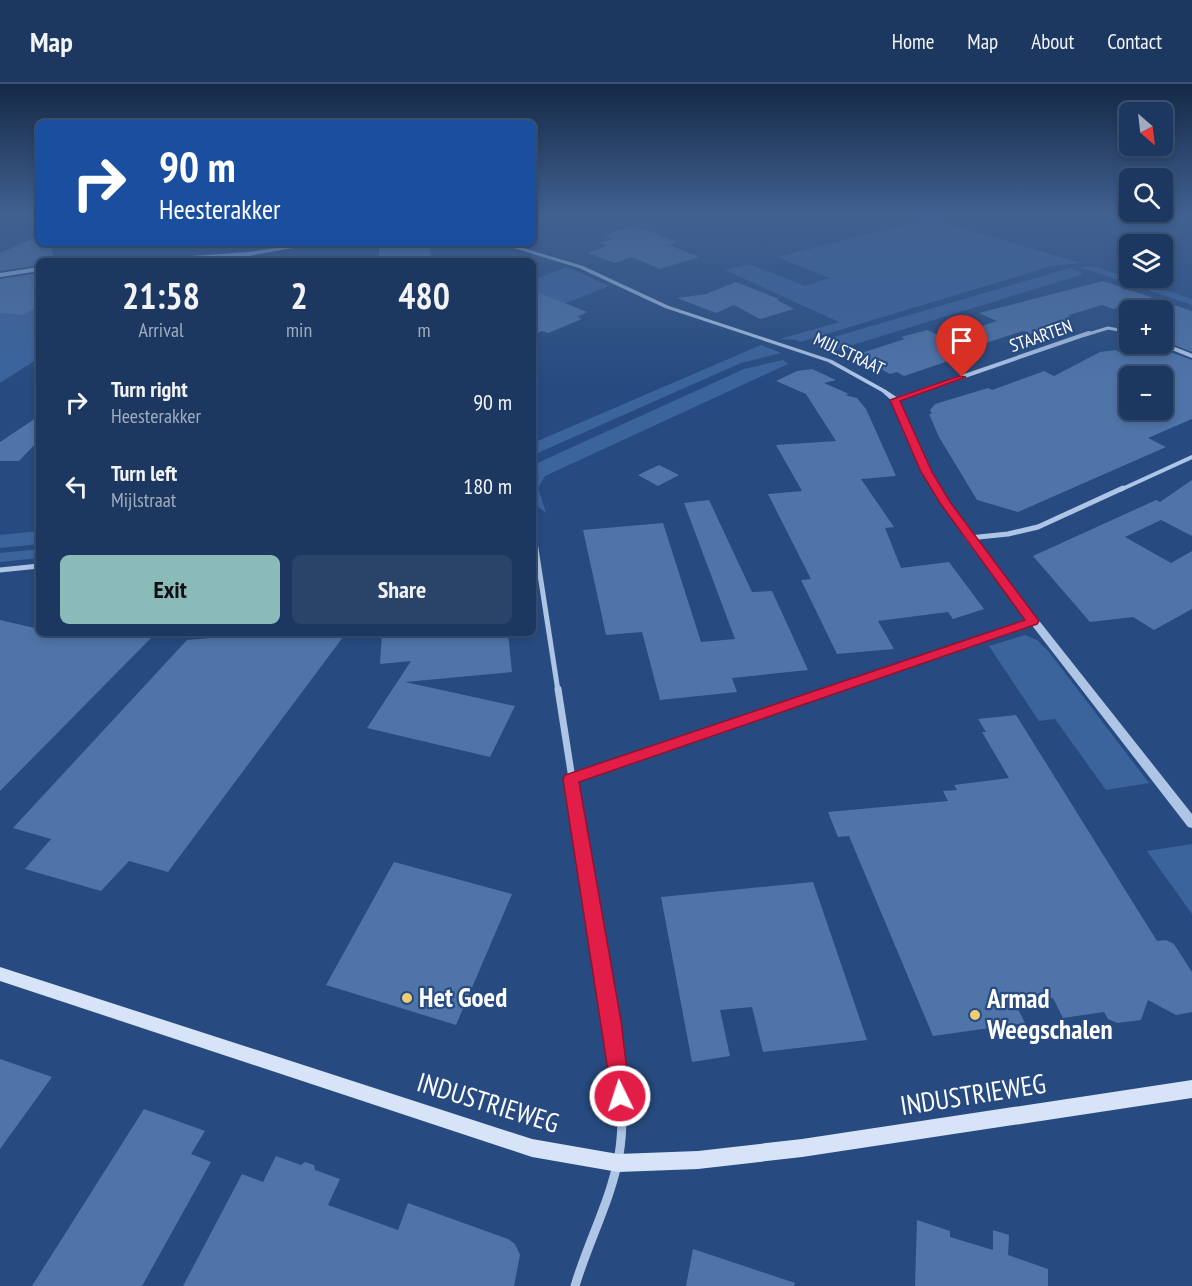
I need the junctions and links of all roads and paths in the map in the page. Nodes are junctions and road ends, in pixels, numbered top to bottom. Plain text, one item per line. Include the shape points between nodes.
1 (32, 270) edge
2 (588, 270) edge
3 (0, 275) edge
4 (1119, 330) edge
5 (1173, 348) edge
6 (1192, 356) edge
7 (895, 400) junction
8 (1192, 457) edge
9 (969, 538) junction
10 (536, 543) edge
11 (36, 566) edge
12 (0, 570) edge
13 (1033, 621) junction
14 (571, 779) junction
15 (1192, 823) edge
16 (0, 974) edge
17 (1192, 1089) edge
18 (618, 1163) junction
19 (575, 1286) edge

1 - 3 street
2 - 7 street, MIJLSTRAAT via 675,310 830,361
4 - 7 street, STAARTEN via 1095,331
5 - 6 street
7 - 9 street, MIJLSTRAAT via 927,472
8 - 9 street via 1038,527
9 - 13 street, MIJLSTRAAT
10 - 14 street
11 - 12 street
13 - 14 street
13 - 15 street, MIJLSTRAAT
14 - 18 street via 619,1076
16 - 18 main road, INDUSTRIEWEG via 532,1148
17 - 18 main road, INDUSTRIEWEG via 802,1148 698,1160
18 - 19 street

